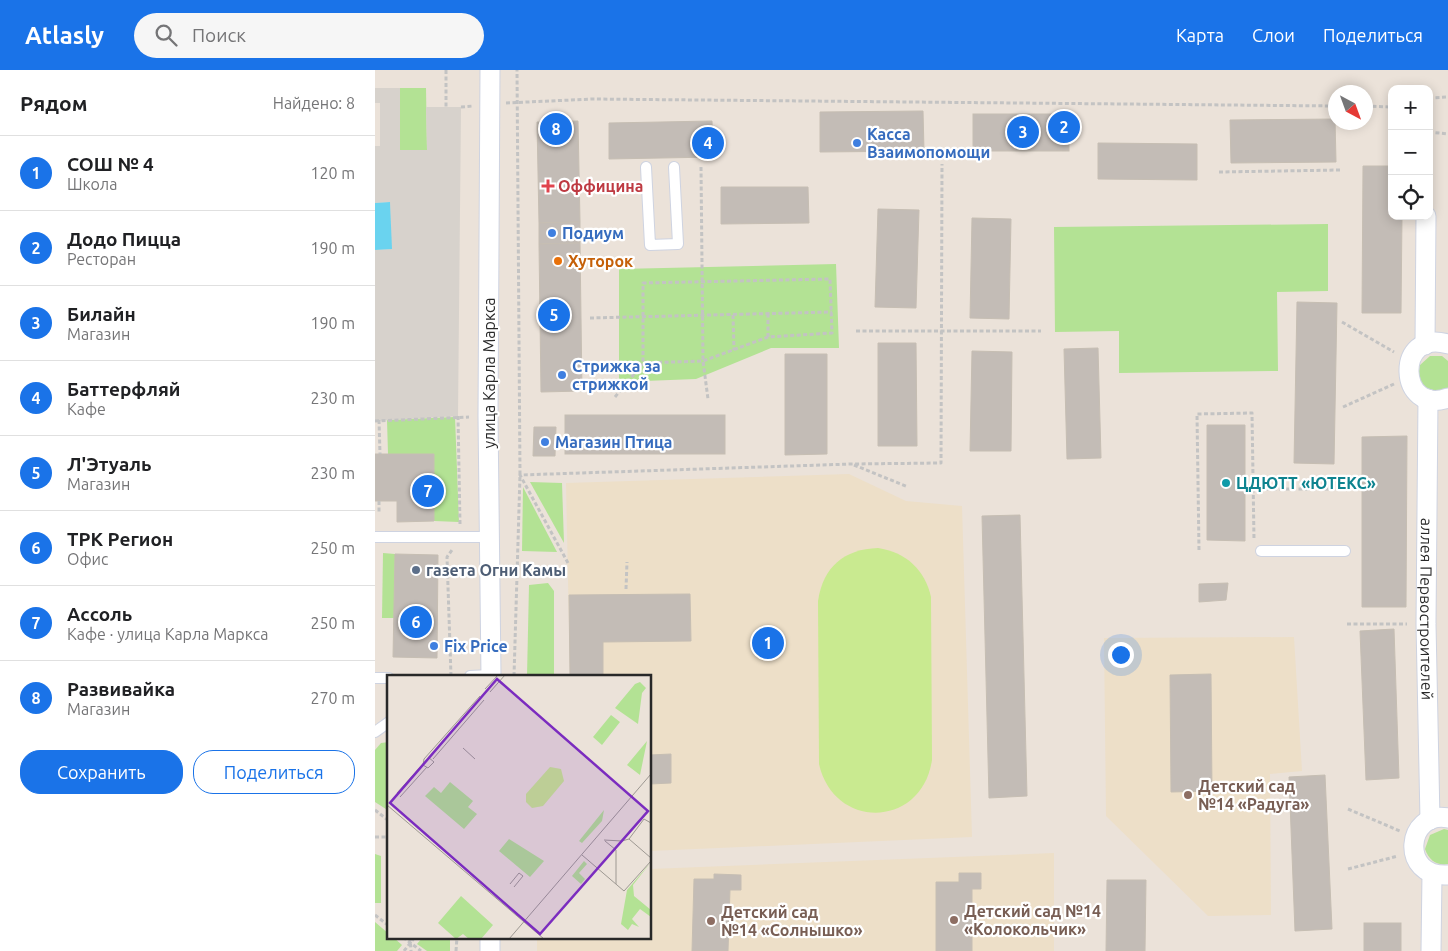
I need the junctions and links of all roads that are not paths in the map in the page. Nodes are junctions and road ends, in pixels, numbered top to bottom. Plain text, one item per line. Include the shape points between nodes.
1 (490, 70) edge
2 (674, 167) dead end
3 (647, 168) dead end
4 (1426, 220) edge
5 (1448, 344) edge
6 (1425, 345) junction
7 (1448, 398) edge
8 (1428, 399) junction
9 (375, 537) edge
10 (488, 537) junction
11 (1261, 551) dead end
12 (1345, 551) dead end
13 (491, 675) edge
14 (387, 723) edge
15 (375, 732) edge
16 (1439, 819) edge
17 (1440, 874) edge
18 (490, 938) edge
19 (490, 951) edge
20 (1431, 951) edge

1 - 10 street, улица Карла Маркса
2 - 3 lane via 678,244 650,245
4 - 6 street
5 - 6 street
6 - 8 street via 1418,349 1409,370 1415,391
7 - 8 street
8 - 16 street, аллея Первостроителей via 1426,624
9 - 10 lane
10 - 13 street, улица Карла Маркса
11 - 12 lane
14 - 15 lane
16 - 17 street via 1418,830 1414,844 1420,865
17 - 20 street
18 - 19 street

